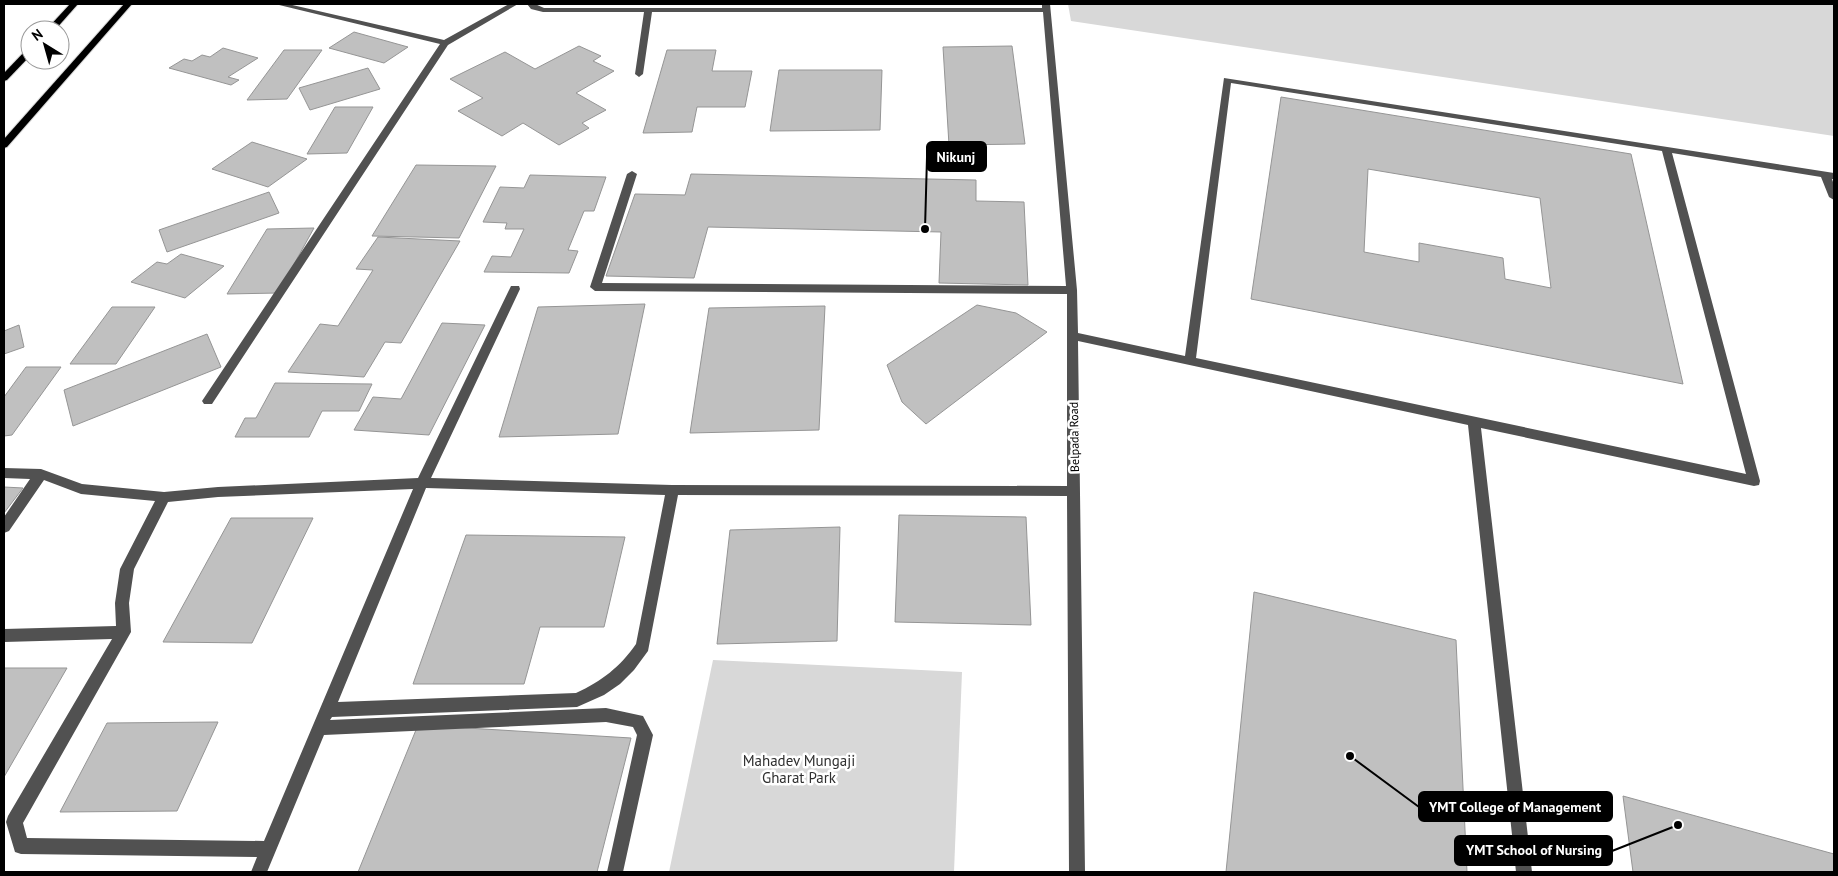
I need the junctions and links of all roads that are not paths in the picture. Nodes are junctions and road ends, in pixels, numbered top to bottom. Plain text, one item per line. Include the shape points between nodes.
1 (74, 4) edge
2 (128, 4) edge
3 (279, 4) edge
4 (514, 4) edge
5 (531, 4) edge
6 (1047, 7) edge
7 (648, 10) junction
8 (59, 20) edge
9 (445, 43) junction
10 (20, 61) edge
11 (639, 74) dead end
12 (4, 78) edge
13 (4, 146) edge
14 (1666, 149) junction
15 (632, 174) dead end
16 (1829, 175) edge
17 (1834, 197) edge
18 (515, 289) dead end
19 (1072, 290) junction
20 (1073, 336) junction
21 (1190, 361) junction
22 (208, 401) dead end
23 (1474, 422) junction
24 (4, 473) edge
25 (41, 474) junction
26 (422, 483) junction
27 (672, 490) junction
28 (1075, 491) junction
29 (164, 497) junction
30 (4, 527) edge
31 (124, 632) junction
32 (4, 635) edge
33 (327, 710) junction
34 (320, 728) junction
35 (9, 822) edge
36 (269, 848) junction
37 (259, 872) edge
38 (615, 872) edge
39 (1077, 872) edge
40 (1524, 872) edge

1 - 8 main road
2 - 13 main road
3 - 9 street
4 - 9 street
5 - 7 street via 543,10
6 - 7 street
6 - 19 street, Belpada Road
7 - 11 street
9 - 22 street
10 - 12 main road
14 - 16 street
14 - 21 street via 1226,80
14 - 23 street via 1754,481
15 - 19 street via 595,287
16 - 17 street
18 - 26 street
19 - 20 street, Belpada Road
20 - 21 street
20 - 28 street, Belpada Road
21 - 23 street
23 - 40 street
24 - 25 street
25 - 29 street via 81,489
25 - 30 street
26 - 27 street
26 - 29 street
26 - 33 street
27 - 28 street
27 - 33 street via 643,646 629,667 607,687 577,700
28 - 39 street, Belpada Road
29 - 31 street via 127,569 122,602
31 - 32 street
31 - 35 street
33 - 34 street
34 - 36 street
34 - 38 street via 606,715 638,721 645,735
35 - 36 street via 21,846
36 - 37 street

